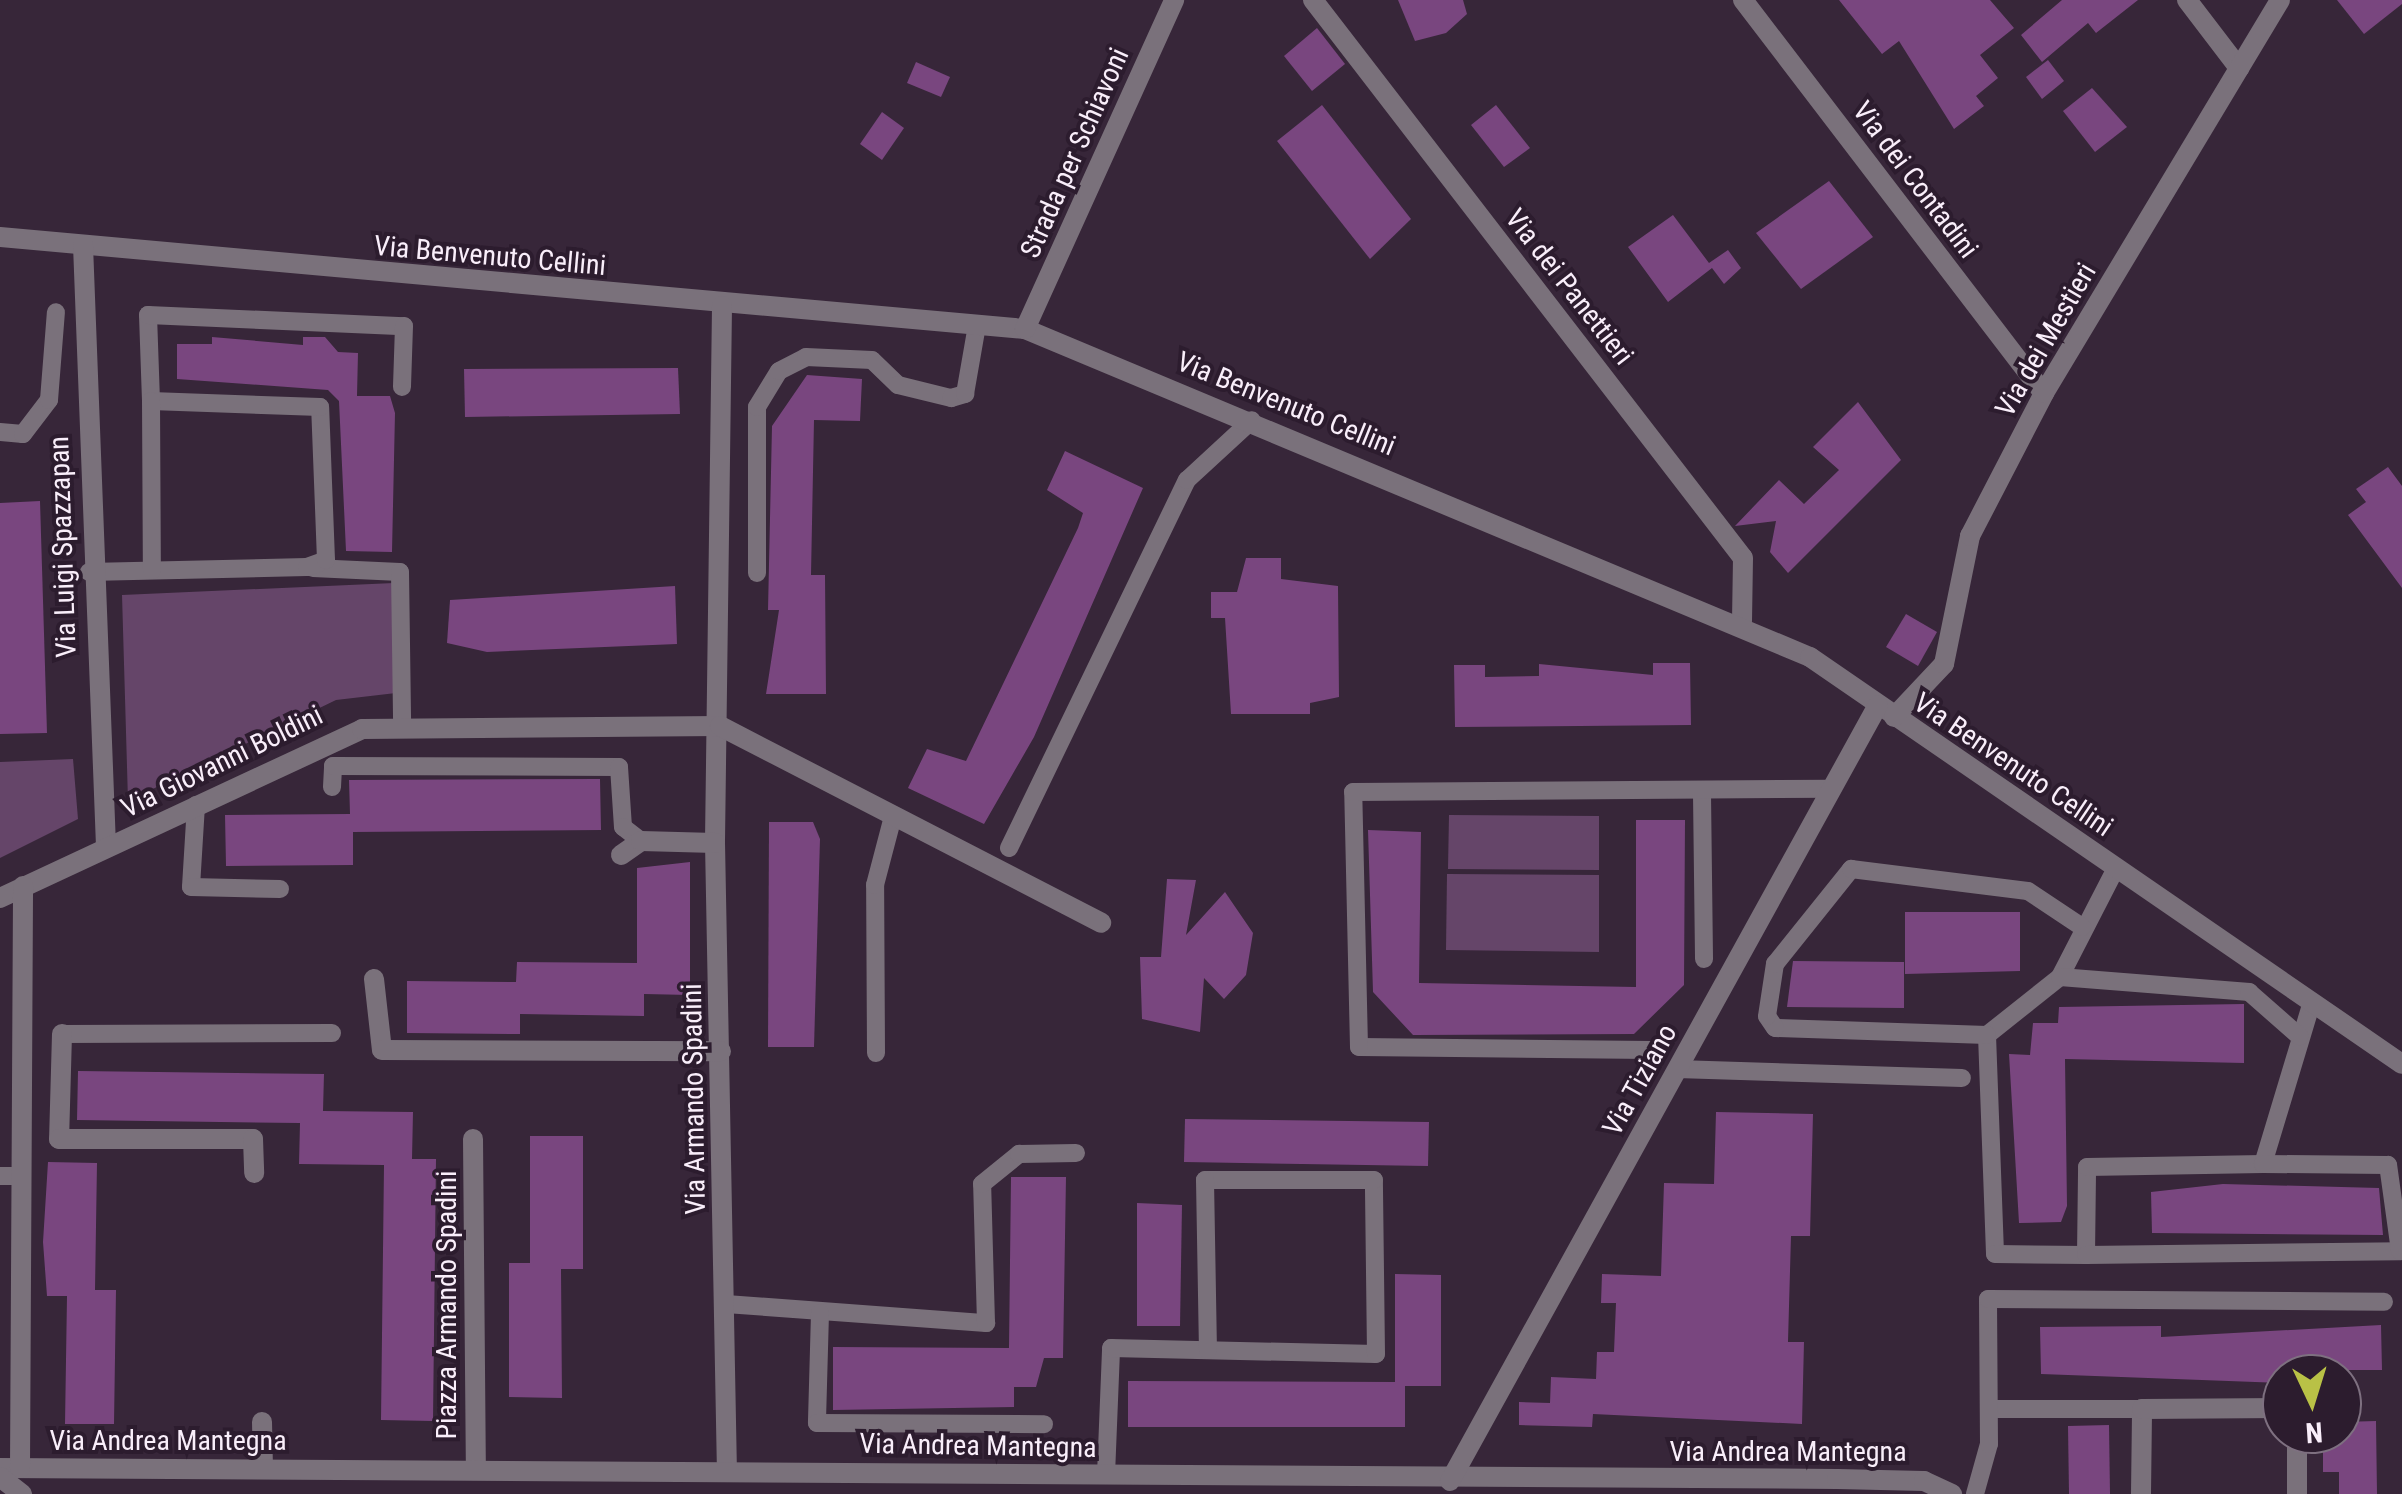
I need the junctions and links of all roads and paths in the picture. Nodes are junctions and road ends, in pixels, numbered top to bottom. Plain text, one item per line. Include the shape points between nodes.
1 (1174, 0) edge
2 (1313, 0) edge
3 (1743, 0) edge
4 (2187, 0) edge
5 (2280, 0) edge
6 (2239, 68) junction
7 (0, 237) edge
8 (83, 245) junction
9 (722, 306) junction
10 (56, 312) dead end
11 (977, 325) junction
12 (1025, 329) junction
13 (402, 387) dead end
14 (2044, 393) junction
15 (151, 402) junction
16 (1252, 420) junction
17 (0, 432) edge
18 (306, 567) junction
19 (152, 570) junction
20 (90, 572) junction
21 (757, 573) dead end
22 (1742, 622) junction
23 (1886, 711) junction
24 (402, 724) junction
25 (720, 726) junction
26 (332, 787) dead end
27 (1831, 789) junction
28 (1702, 794) junction
29 (196, 805) junction
30 (892, 820) junction
31 (641, 841) junction
32 (715, 844) junction
33 (106, 847) junction
34 (1009, 848) dead end
35 (621, 855) dead end
36 (2116, 868) junction
37 (23, 886) junction
38 (280, 889) dead end
39 (0, 898) edge
40 (1101, 923) dead end
41 (2082, 928) junction
42 (1704, 959) dead end
43 (2060, 977) junction
44 (374, 979) dead end
45 (2312, 1002) junction
46 (332, 1033) dead end
47 (62, 1034) joint
48 (1987, 1035) junction
49 (2299, 1036) junction
50 (1652, 1050) dead end
51 (720, 1051) junction
52 (876, 1053) dead end
53 (2402, 1064) edge
54 (1678, 1069) junction
55 (1962, 1078) dead end
56 (473, 1139) dead end
57 (1076, 1153) dead end
58 (2263, 1164) junction
59 (254, 1172) dead end
60 (10, 1176) edge
61 (2086, 1255) junction
62 (2384, 1302) dead end
63 (726, 1304) junction
64 (820, 1313) junction
65 (1208, 1350) junction
66 (2262, 1408) edge
67 (1990, 1409) junction
68 (2142, 1409) junction
69 (262, 1422) dead end
70 (1044, 1424) dead end
71 (2297, 1454) edge
72 (10, 1468) edge
73 (263, 1469) junction
74 (476, 1470) junction
75 (728, 1471) junction
76 (1106, 1475) junction
77 (0, 1477) edge
78 (1450, 1481) junction
79 (1628, 1486) edge
80 (22, 1494) edge
81 (1952, 1494) edge
82 (1975, 1494) edge
83 (2142, 1494) edge
84 (2297, 1494) edge

1 - 12 street, Strada per Schiavoni
2 - 22 street, Via dei Panettieri via 1743,558
3 - 14 street, Via dei Contadini
4 - 6 street
5 - 6 street, Via dei Mestieri
6 - 14 street, Via dei Mestieri
7 - 8 street, Via Benvenuto Cellini
8 - 9 street, Via Benvenuto Cellini
8 - 20 street, Via Luigi Spazzapan
9 - 11 street, Via Benvenuto Cellini
9 - 25 street, Via Armando Spadini
10 - 17 lane via 49,400 23,434
11 - 12 street, Via Benvenuto Cellini
11 - 21 lane via 966,394 951,398 898,386 872,360 806,356 779,371 757,408
12 - 16 street, Via Benvenuto Cellini
13 - 15 lane via 404,326 148,315
14 - 23 street, Via dei Mestieri via 1970,536 1944,664
15 - 18 lane via 320,406 326,560
15 - 19 lane
16 - 22 street, Via Benvenuto Cellini
16 - 34 lane via 1187,480
18 - 19 lane
18 - 24 lane via 400,572
19 - 20 lane
20 - 33 street, Via Luigi Spazzapan
22 - 23 street, Via Benvenuto Cellini
23 - 27 street, Via Tiziano
23 - 36 street, Via Benvenuto Cellini
24 - 25 street, Via Giovanni Boldini
24 - 29 street, Via Giovanni Boldini via 326,738
25 - 30 street
25 - 32 street, Via Armando Spadini
26 - 31 lane via 334,766 619,767 622,826
27 - 28 lane
27 - 54 street, Via Tiziano
28 - 42 lane
28 - 50 lane via 1353,792 1359,1047
29 - 33 street, Via Giovanni Boldini
29 - 38 lane via 191,887
30 - 40 street
30 - 52 lane via 876,885
31 - 32 street
31 - 35 street
32 - 51 street, Via Armando Spadini
33 - 37 street, Via Giovanni Boldini
36 - 41 lane
36 - 45 street, Via Benvenuto Cellini
37 - 39 street, Via Giovanni Boldini
37 - 60 street
41 - 43 lane
41 - 48 lane via 2028,890 1851,869 1775,964 1767,1016 1775,1028
43 - 48 lane
43 - 49 lane via 2249,992
44 - 51 street via 382,1050
45 - 49 lane
45 - 53 street, Via Benvenuto Cellini
46 - 47 lane
47 - 59 street via 59,1139 253,1139
48 - 61 lane via 1995,1254
49 - 58 lane
51 - 63 street, Via Armando Spadini
54 - 55 lane
54 - 78 street, Via Tiziano
56 - 74 street, Piazza Armando Spadini
57 - 64 lane via 1019,1154 982,1184 986,1323
58 - 61 lane via 2086,1167
58 - 61 lane via 2388,1165 2400,1251
60 - 72 street
62 - 67 lane via 1988,1299
63 - 64 lane
63 - 75 street, Via Armando Spadini
64 - 70 lane via 817,1423
65 - 65 lane via 1376,1354 1374,1180 1205,1180
65 - 76 lane via 1111,1348
66 - 68 street
67 - 68 lane
67 - 82 lane
68 - 83 street
69 - 73 street
71 - 84 street
72 - 73 street, Via Andrea Mantegna
73 - 74 street, Via Andrea Mantegna
74 - 75 street, Via Andrea Mantegna
75 - 76 street, Via Andrea Mantegna
76 - 78 street, Via Andrea Mantegna
77 - 80 street
78 - 79 street, Via Andrea Mantegna
79 - 81 street, Via Andrea Mantegna via 1924,1480

